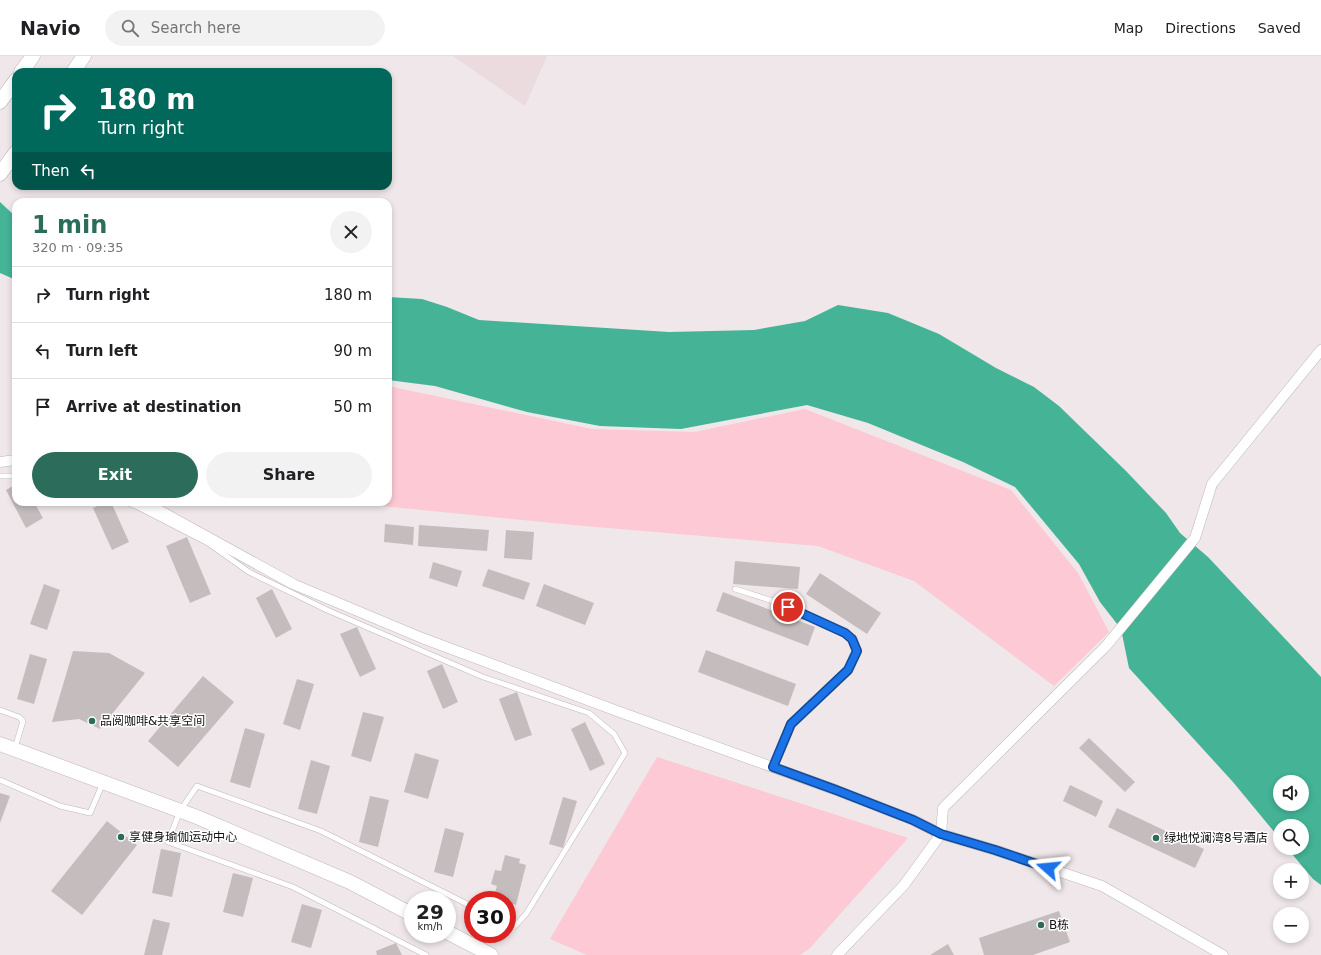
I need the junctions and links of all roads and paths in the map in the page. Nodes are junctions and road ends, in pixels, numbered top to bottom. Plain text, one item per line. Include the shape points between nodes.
1 (33, 56) edge
2 (84, 56) edge
3 (24, 68) edge
4 (76, 68) edge
5 (12, 86) edge
6 (0, 102) edge
7 (12, 158) edge
8 (0, 174) edge
9 (1321, 350) edge
10 (12, 460) edge
11 (0, 462) edge
12 (0, 476) edge
13 (12, 476) edge
14 (135, 506) edge
15 (151, 506) edge
16 (735, 589) dead end
17 (0, 710) edge
18 (0, 744) edge
19 (14, 749) junction
20 (773, 767) junction
21 (0, 780) edge
22 (103, 782) junction
23 (180, 811) junction
24 (941, 834) junction
25 (464, 902) edge
26 (404, 910) edge
27 (516, 925) edge
28 (456, 937) edge
29 (426, 955) edge
30 (491, 955) edge
31 (837, 955) edge
32 (1224, 955) edge

1 - 3 street
2 - 4 street
5 - 6 street
7 - 8 street
9 - 24 street via 1212,484 1195,538 1106,646 943,808
10 - 11 street
12 - 13 lane
14 - 27 lane via 208,543 249,572 327,610 483,677 589,713 614,734 625,753 526,914
15 - 20 street via 300,587 422,638
16 - 20 lane via 773,601 845,633 852,639 857,651 848,670 791,724
17 - 19 lane via 23,721
18 - 19 street
19 - 22 street
20 - 24 street via 906,817
21 - 22 lane via 60,806 90,814
22 - 23 street
23 - 25 lane via 197,786 321,831
23 - 26 street via 350,882
23 - 29 lane via 168,842 293,888
24 - 31 street via 904,885
24 - 32 street via 1102,886
28 - 30 street

